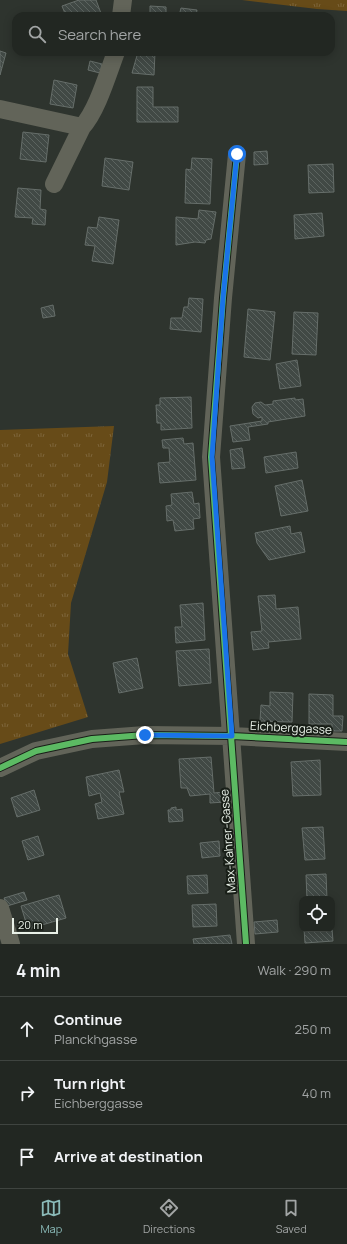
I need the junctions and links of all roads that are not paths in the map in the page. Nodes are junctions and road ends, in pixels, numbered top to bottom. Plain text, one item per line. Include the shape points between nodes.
1 (123, 0) edge
2 (122, 12) edge
3 (115, 56) edge
4 (0, 109) edge
5 (82, 127) junction
6 (237, 154) dead end
7 (54, 184) dead end
8 (232, 736) junction
9 (347, 742) edge
10 (0, 768) edge
11 (0, 908) edge
12 (11, 944) edge
13 (246, 944) edge

1 - 2 street
3 - 5 street via 101,93
4 - 5 street
5 - 7 street
6 - 8 street, Max-Kahrer-Gasse via 223,298 212,457
8 - 9 street, Eichberggasse
8 - 10 street, Eichberggasse via 145,735 92,739 36,751
8 - 13 street, Max-Kahrer-Gasse
11 - 12 street

